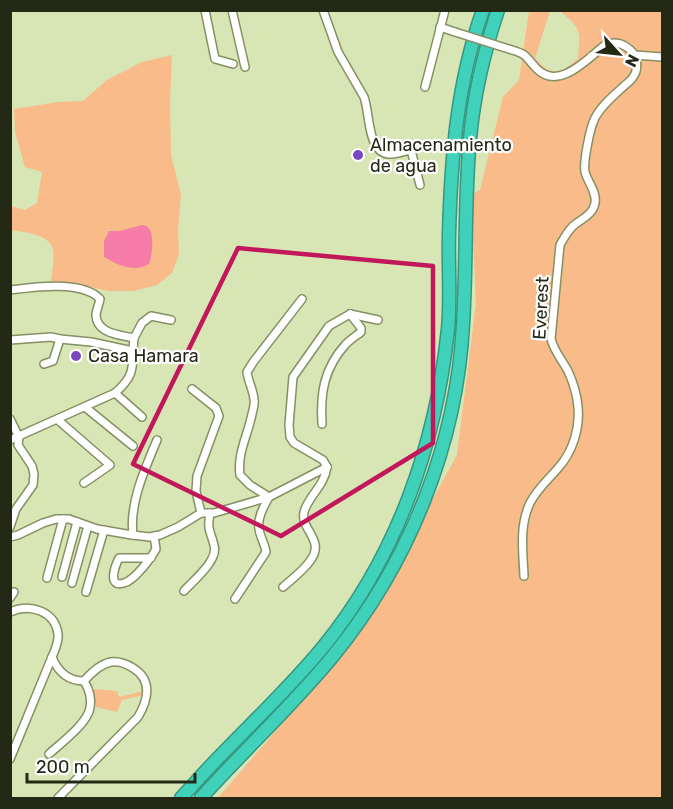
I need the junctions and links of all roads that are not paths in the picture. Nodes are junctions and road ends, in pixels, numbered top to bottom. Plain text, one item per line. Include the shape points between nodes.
1 (205, 10) edge
2 (232, 10) edge
3 (323, 10) edge
4 (445, 10) edge
5 (483, 10) edge
6 (498, 10) edge
7 (440, 27) junction
8 (635, 55) junction
9 (663, 57) edge
10 (233, 64) dead end
11 (245, 67) dead end
12 (425, 87) dead end
13 (420, 185) dead end
14 (10, 290) edge
15 (302, 299) dead end
16 (350, 314) junction
17 (171, 320) dead end
18 (378, 320) dead end
19 (134, 338) junction
20 (60, 339) junction
21 (10, 340) edge
22 (133, 351) junction
23 (44, 364) dead end
24 (192, 389) dead end
25 (115, 393) junction
26 (84, 407) junction
27 (142, 417) dead end
28 (10, 419) edge
29 (58, 420) junction
30 (322, 424) dead end
31 (19, 436) junction
32 (10, 440) edge
33 (157, 440) dead end
34 (133, 446) dead end
35 (327, 467) junction
36 (84, 483) dead end
37 (269, 497) junction
38 (201, 513) junction
39 (210, 513) junction
40 (63, 519) junction
41 (77, 522) junction
42 (88, 526) junction
43 (10, 527) edge
44 (104, 530) junction
45 (133, 535) junction
46 (154, 536) junction
47 (10, 537) edge
48 (151, 558) junction
49 (524, 576) dead end
50 (62, 577) dead end
51 (47, 578) dead end
52 (72, 582) dead end
53 (283, 587) dead end
54 (184, 591) dead end
55 (86, 592) dead end
56 (235, 599) dead end
57 (10, 612) edge
58 (52, 657) junction
59 (84, 681) junction
60 (50, 754) dead end
61 (10, 759) edge
62 (58, 798) edge
63 (181, 798) edge
64 (201, 798) edge

1 - 10 street via 215,59
2 - 11 street
3 - 13 street via 338,52 364,97 373,142 389,154 411,150
4 - 7 street
5 - 63 highway via 470,55 454,145 448,327 439,392 412,489 379,563 326,644
6 - 64 highway via 482,65 470,139 463,326 453,404 438,464 397,560 357,625 333,657
7 - 8 street, bridge via 525,54 544,75 555,77 566,74 611,43 619,43
7 - 12 street
8 - 9 street
8 - 49 street, Everest via 633,77 592,124 584,165 595,204 590,214 572,227 561,245 551,339 574,388 578,419 567,456 541,486 527,511 522,538
14 - 19 street via 42,285 90,292 100,299 96,312 106,332
15 - 37 street via 247,372 255,400 238,464 240,475
16 - 18 street
16 - 30 street via 360,332 334,359 328,372 321,405
16 - 35 street via 329,326 293,377 290,437
17 - 19 street via 151,316
19 - 22 street
20 - 21 street
20 - 22 street
20 - 23 street via 53,361
22 - 25 street via 132,372
24 - 38 street via 216,408 219,416 196,476
25 - 26 street
25 - 27 street
26 - 29 street
26 - 34 street
28 - 31 street
29 - 31 street
29 - 36 street via 110,465
31 - 32 street
31 - 43 street via 18,445 32,466 33,485 16,509
33 - 45 street via 134,509
35 - 37 street
35 - 53 street via 304,516 316,542 315,552 311,561
37 - 39 street
37 - 56 street via 258,527 266,552
38 - 39 street
38 - 46 street
39 - 54 street via 208,526 215,553
40 - 41 street
40 - 47 street
40 - 51 street
41 - 42 street
41 - 50 street
42 - 44 street
42 - 52 street
44 - 45 street
44 - 55 street
45 - 46 street
46 - 48 street via 156,549
48 - 48 street via 124,584 113,578 119,558
57 - 58 street via 33,608 52,619 58,636
58 - 59 street via 71,680
58 - 61 street
59 - 60 street via 90,692 90,711
59 - 62 street via 101,666 121,663 144,677 147,696 138,717

